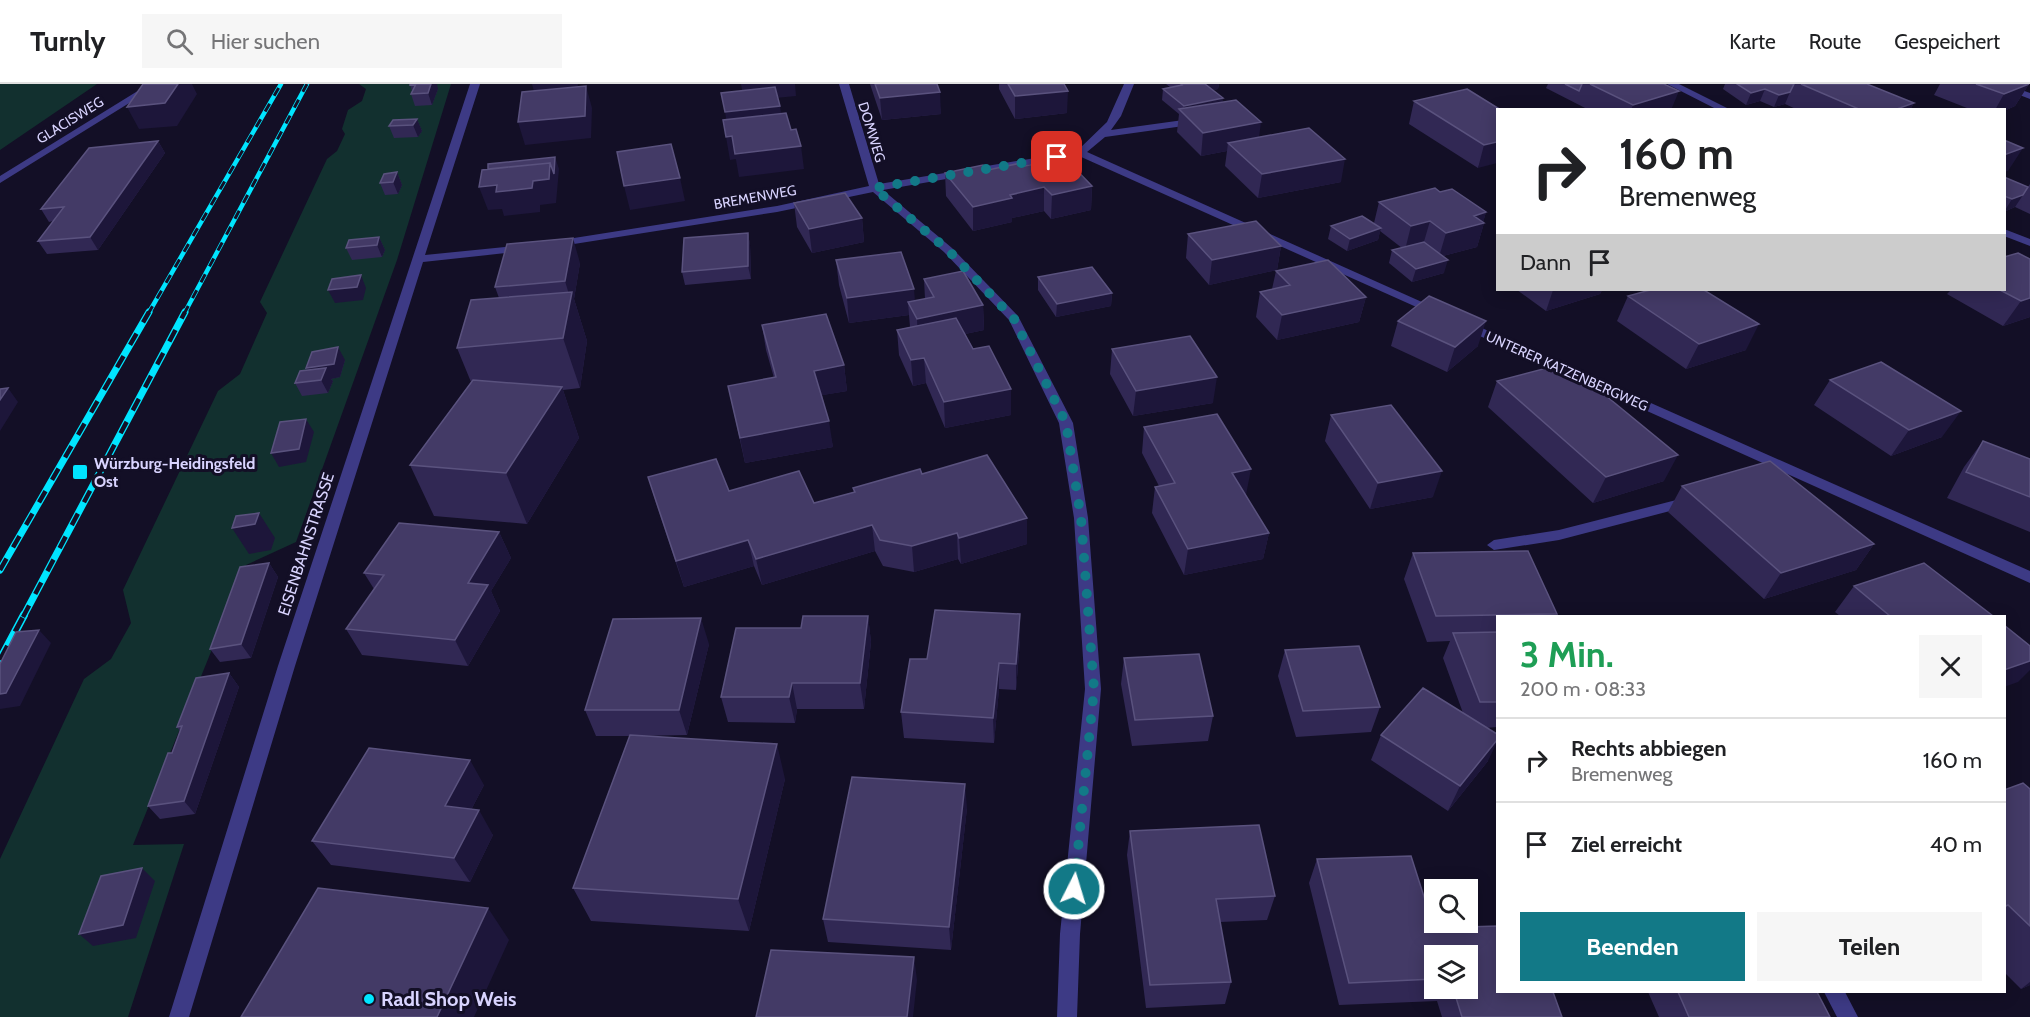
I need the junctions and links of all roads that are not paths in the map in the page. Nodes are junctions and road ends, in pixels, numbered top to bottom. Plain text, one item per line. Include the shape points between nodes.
1 (155, 84) edge
2 (475, 84) edge
3 (844, 84) edge
4 (1129, 84) edge
5 (1672, 84) edge
6 (1996, 84) edge
7 (2030, 96) edge
8 (1723, 108) edge
9 (1207, 119) edge
10 (1106, 134) junction
11 (1080, 153) junction
12 (0, 180) edge
13 (874, 188) junction
14 (2006, 233) edge
15 (2030, 243) edge
16 (418, 259) junction
17 (1791, 472) junction
18 (1769, 478) edge
19 (1701, 498) edge
20 (1494, 545) dead end
21 (2030, 577) edge
22 (1835, 993) edge
23 (179, 1017) edge
24 (1067, 1017) edge
25 (1848, 1017) edge

1 - 12 street, GLACISWEG
2 - 16 street, EISENBAHNSTRASSE
3 - 13 street, DOMWEG
4 - 10 street, BREMENWEG
5 - 8 street
6 - 7 street
9 - 10 street
10 - 11 street, BREMENWEG
11 - 13 street, BREMENWEG
11 - 17 street, UNTERER KATZENBERGWEG
13 - 16 street, BREMENWEG via 777,209 542,246
13 - 24 street via 948,250 1014,319 1066,423 1081,518 1094,689 1070,933
14 - 15 street
16 - 23 street, EISENBAHNSTRASSE via 317,563
17 - 18 street
17 - 21 street, UNTERER KATZENBERGWEG
19 - 20 street via 1559,536
22 - 25 street

